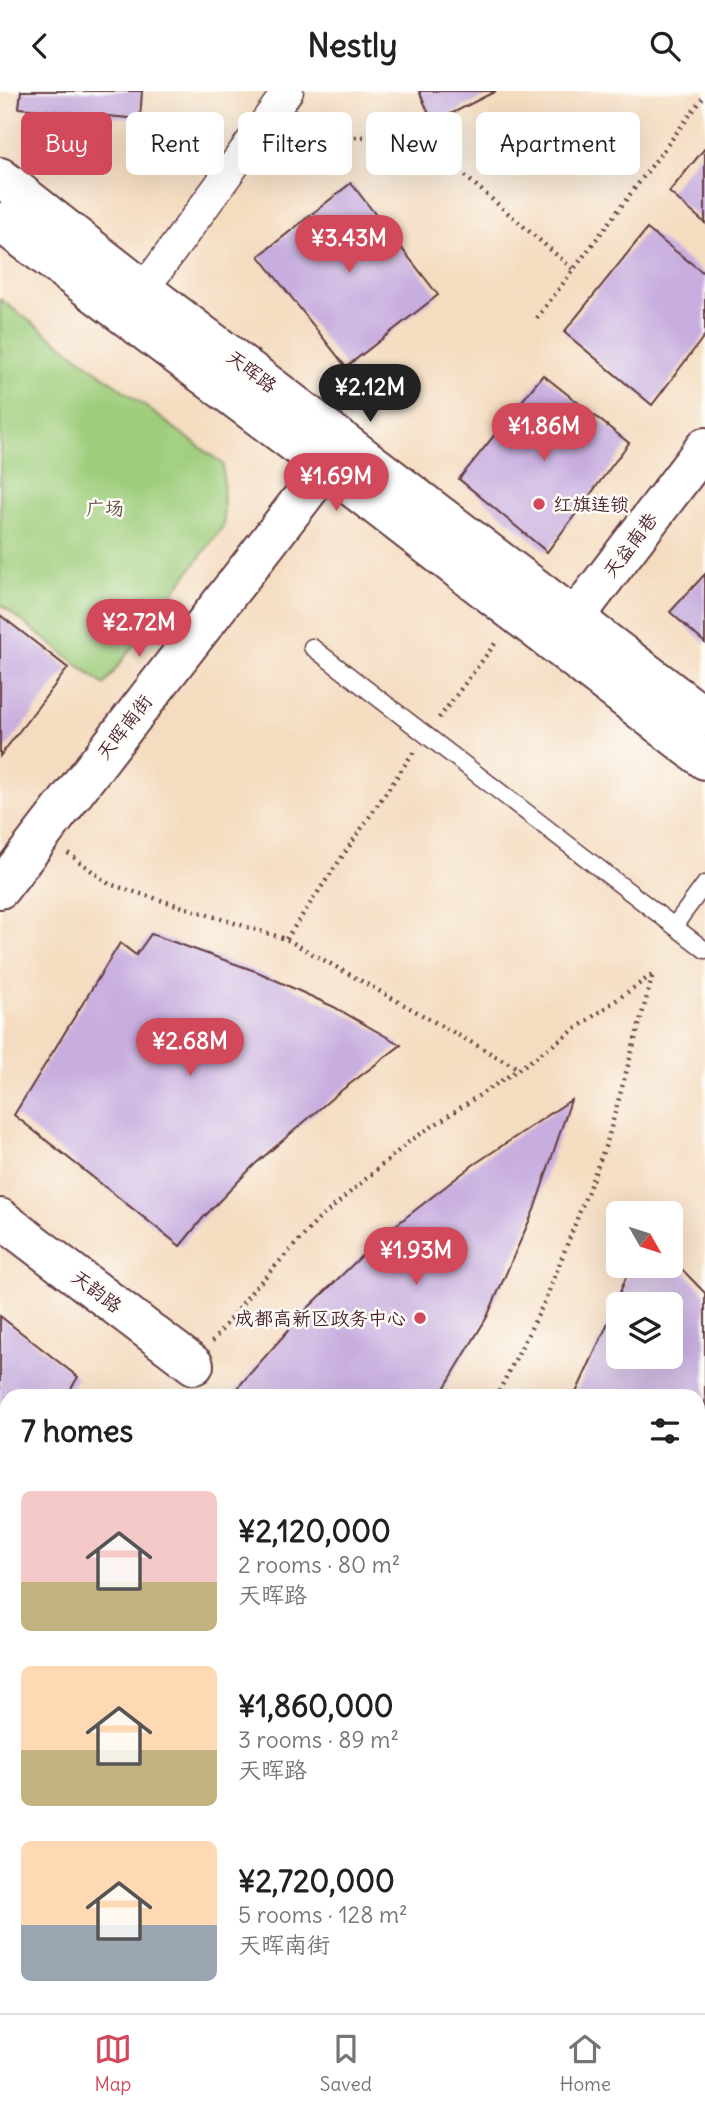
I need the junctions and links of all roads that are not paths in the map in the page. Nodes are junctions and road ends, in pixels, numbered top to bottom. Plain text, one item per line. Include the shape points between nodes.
1 (288, 91) edge
2 (0, 177) edge
3 (0, 222) edge
4 (133, 301) junction
5 (705, 447) edge
6 (326, 467) junction
7 (565, 631) junction
8 (312, 647) dead end
9 (705, 717) edge
10 (705, 760) edge
11 (705, 884) edge
12 (0, 889) edge
13 (674, 926) junction
14 (705, 950) edge
15 (0, 1218) edge
16 (194, 1365) road end

1 - 4 street
2 - 4 street, 天晖路
3 - 4 street, 天晖路
4 - 6 street, 天晖路
4 - 7 street, 天晖路
5 - 7 street, 天益南巷
6 - 7 street, 天晖路 via 517,615
6 - 12 street, 天晖南街
7 - 9 street, 天晖路
7 - 10 street, 天晖路
8 - 13 lane
11 - 13 lane
13 - 14 lane
15 - 16 street, 天韵路

